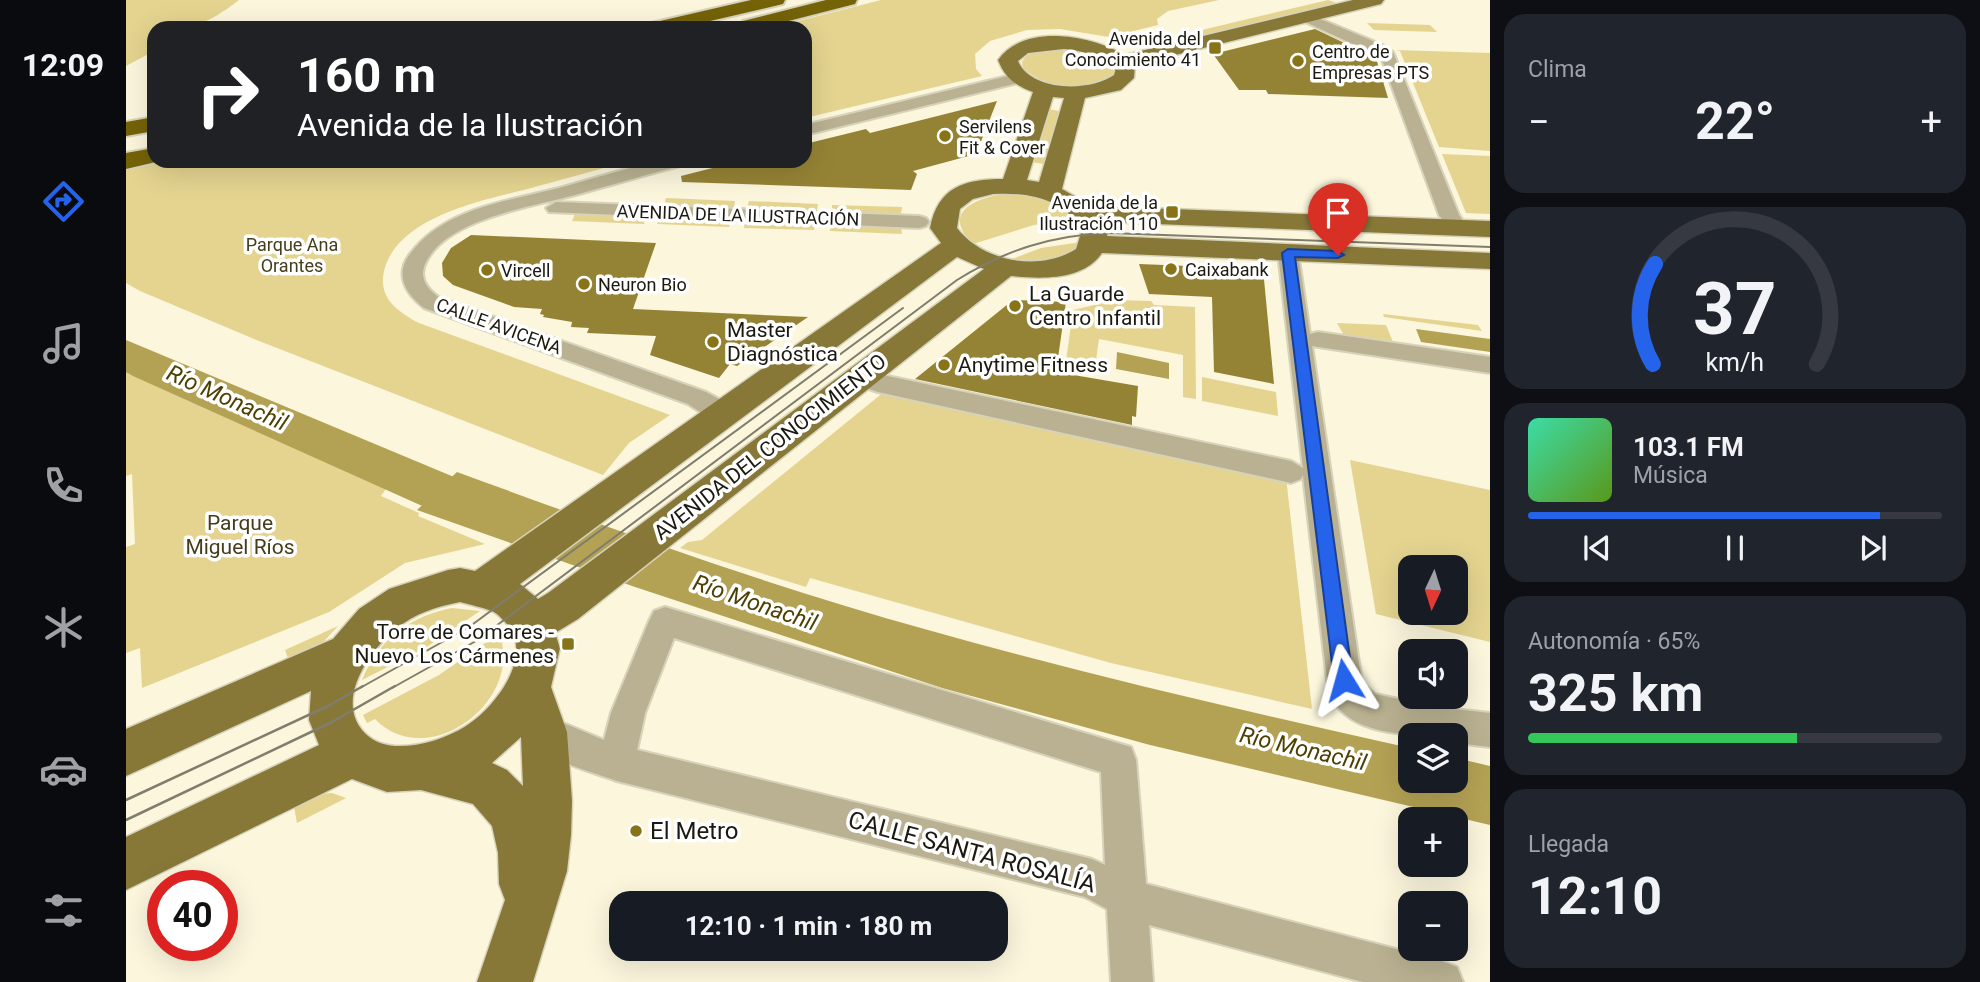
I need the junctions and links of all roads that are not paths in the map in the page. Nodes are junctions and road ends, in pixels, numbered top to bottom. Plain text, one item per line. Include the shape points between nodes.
1 (776, 0) edge
2 (848, 0) edge
3 (1375, 0) edge
4 (1312, 8) edge
5 (684, 21) edge
6 (765, 21) edge
7 (1101, 51) junction
8 (1121, 62) junction
9 (1020, 78) junction
10 (1044, 88) junction
11 (1076, 93) junction
12 (147, 114) edge
13 (126, 117) edge
14 (147, 125) edge
15 (812, 128) edge
16 (126, 129) edge
17 (147, 144) edge
18 (126, 148) edge
19 (147, 156) edge
20 (126, 161) edge
21 (653, 168) edge
22 (1013, 186) junction
23 (1049, 192) junction
24 (556, 208) dead end
25 (1086, 214) junction
26 (919, 222) dead end
27 (1458, 228) junction
28 (1490, 229) edge
29 (1093, 244) junction
30 (956, 245) junction
31 (1288, 253) junction
32 (1490, 261) edge
33 (1005, 267) junction
34 (1318, 340) dead end
35 (1490, 365) edge
36 (878, 383) dead end
37 (723, 413) junction
38 (1303, 474) junction
39 (498, 576) junction
40 (548, 615) junction
41 (346, 654) junction
42 (537, 711) junction
43 (1490, 730) edge
44 (619, 751) dead end
45 (126, 753) edge
46 (352, 754) junction
47 (427, 769) junction
48 (126, 864) edge
49 (1128, 899) junction
50 (526, 920) junction
51 (505, 982) edge
52 (1132, 982) edge
53 (1442, 982) edge

1 - 5 highway
2 - 6 highway
3 - 4 main road
4 - 7 main road
4 - 8 main road
4 - 27 street via 1388,55
7 - 8 main road
7 - 9 main road via 1058,43 1026,46 1009,60 1011,70
8 - 11 main road via 1126,67 1120,82 1103,90
9 - 10 main road
9 - 15 street
10 - 11 main road
10 - 22 main road
11 - 23 main road
12 - 13 highway
14 - 16 highway
17 - 18 highway
19 - 20 highway
21 - 37 street, CALLE AVICENA via 461,222 425,245 411,276 414,287 432,303 697,398
22 - 23 main road
22 - 30 main road via 976,189 949,205 943,222
23 - 25 main road
24 - 26 street, AVENIDA DE LA ILUSTRACIÓN
25 - 27 main road
25 - 29 main road via 1095,230
27 - 28 main road
29 - 31 main road
29 - 33 main road via 1082,257 1061,267
30 - 33 main road via 979,260
30 - 37 main road
31 - 32 main road
31 - 38 street
33 - 40 main road, AVENIDA DEL CONOCIMIENTO
34 - 35 street
36 - 38 street
37 - 39 main road
38 - 43 street via 1349,694 1366,709
39 - 40 main road via 522,607
39 - 41 main road via 410,598 374,621
40 - 42 main road via 539,654
41 - 45 main road
41 - 46 main road via 330,705 332,722
42 - 47 main road via 507,723 471,752
42 - 49 street, CALLE SANTA ROSALÍA via 559,741 617,763 1092,879
42 - 50 main road via 548,802 541,871
44 - 49 street via 628,713 665,621 1118,760
46 - 47 main road via 385,770
46 - 48 main road
47 - 50 main road via 476,780 498,794 516,816 523,848
49 - 52 street
49 - 53 street, CALLE SANTA ROSALÍA
50 - 51 main road

